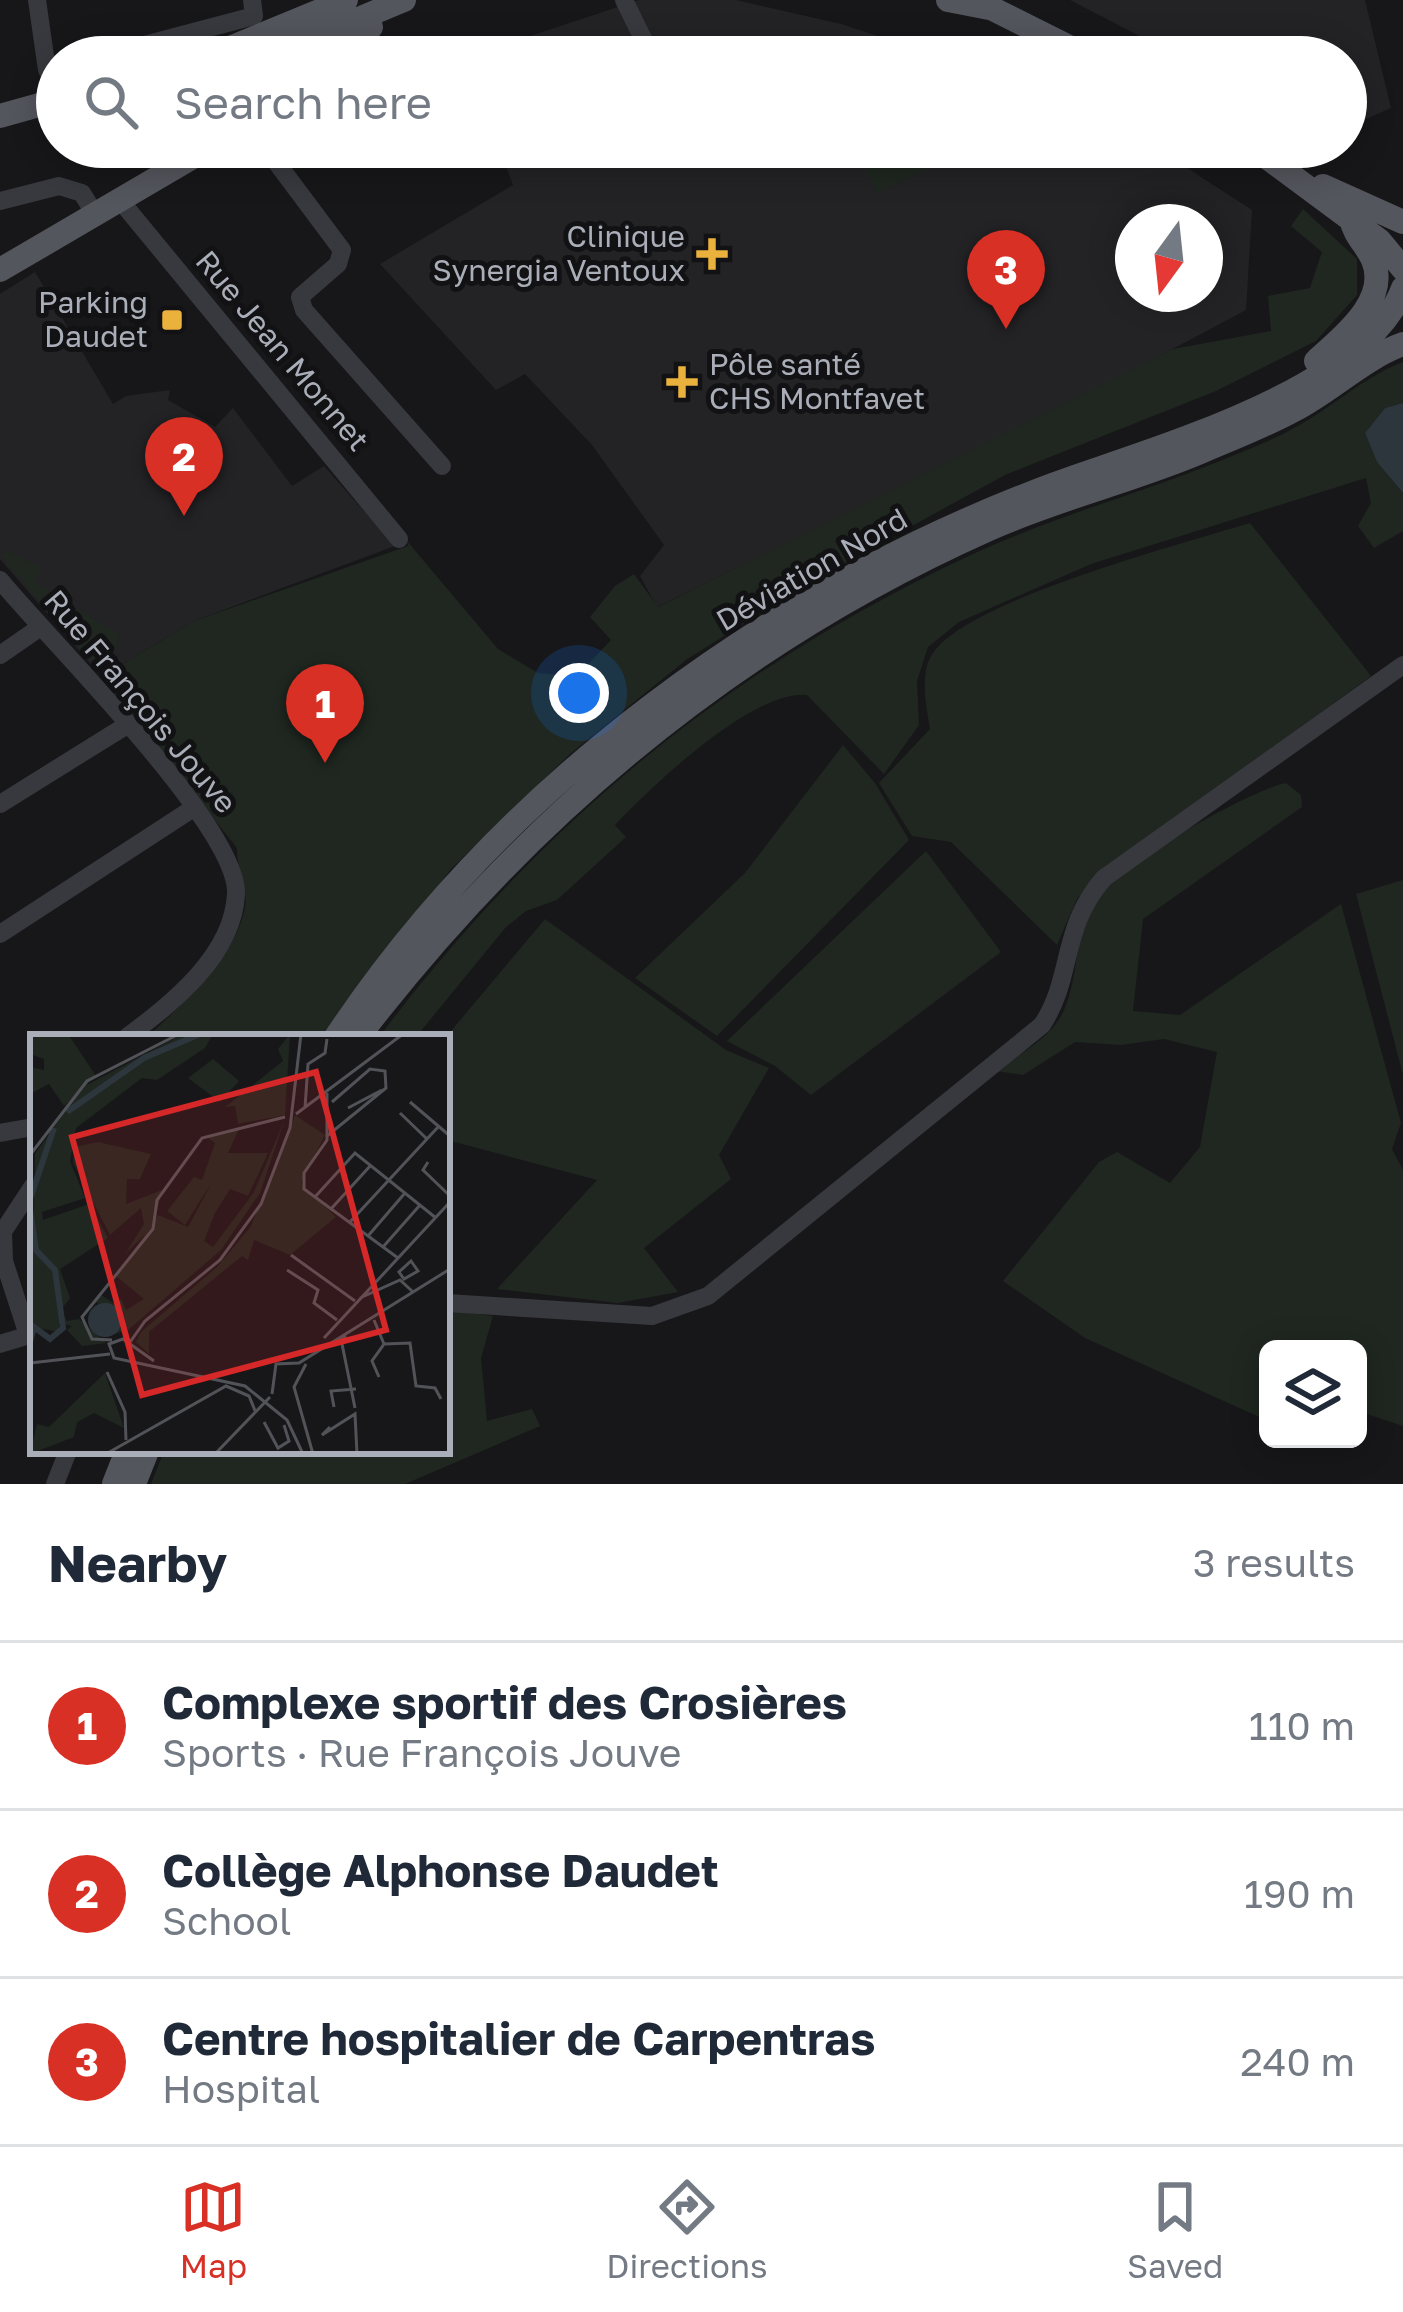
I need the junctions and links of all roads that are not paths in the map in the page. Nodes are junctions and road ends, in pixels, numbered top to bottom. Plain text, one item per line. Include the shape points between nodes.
1 (37, 0) edge
2 (346, 0) edge
3 (373, 0) edge
4 (404, 0) edge
5 (419, 0) edge
6 (624, 0) edge
7 (947, 0) edge
8 (983, 4) edge
9 (253, 8) edge
10 (337, 28) junction
11 (45, 36) edge
12 (165, 36) edge
13 (259, 36) edge
14 (316, 36) edge
15 (329, 36) edge
16 (362, 36) edge
17 (642, 36) edge
18 (1047, 36) edge
19 (36, 106) edge
20 (0, 116) edge
21 (174, 168) edge
22 (281, 168) edge
23 (1286, 168) joint
24 (119, 200) junction
25 (0, 201) edge
26 (94, 213) junction
27 (1351, 219) junction
28 (1403, 222) edge
29 (1403, 269) edge
30 (0, 270) edge
31 (1403, 288) edge
32 (1403, 344) edge
33 (1289, 391) junction
34 (442, 466) dead end
35 (399, 539) dead end
36 (0, 580) edge
37 (39, 628) junction
38 (0, 655) edge
39 (1403, 665) edge
40 (127, 724) junction
41 (0, 803) edge
42 (192, 808) junction
43 (0, 934) edge
44 (130, 1034) edge
45 (337, 1034) edge
46 (360, 1034) edge
47 (30, 1128) edge
48 (0, 1133) edge
49 (30, 1191) edge
50 (2, 1234) edge
51 (5, 1283) edge
52 (450, 1303) edge
53 (30, 1332) edge
54 (30, 1334) edge
55 (0, 1344) edge
56 (67, 1454) edge
57 (126, 1454) edge
58 (146, 1454) edge
59 (55, 1484) edge
60 (114, 1484) edge
61 (134, 1484) edge

1 - 11 street
2 - 13 main road
3 - 10 main road
4 - 10 main road
5 - 16 main road
6 - 17 street
7 - 8 main road
8 - 18 main road
9 - 12 street
10 - 14 main road
10 - 15 main road
19 - 20 main road
21 - 24 main road
22 - 34 street via 343,250 300,296 304,310
23 - 27 main road
23 - 28 main road
24 - 26 main road
24 - 35 street, Rue Jean Monnet
25 - 26 street via 59,186 82,193
26 - 30 main road
27 - 29 main road
27 - 33 main road via 1375,265 1371,301 1294,374
31 - 33 main road, Déviation Nord via 1389,320
32 - 46 main road, Déviation Nord via 1293,411 991,528 767,647 657,726 545,822 426,948
33 - 45 main road, Déviation Nord via 946,530 789,612 713,662 639,716 484,856
36 - 37 street, Rue François Jouve
37 - 38 street
37 - 40 street, Rue François Jouve
39 - 52 street via 1104,878 1073,923 1042,1025 708,1295 652,1316
40 - 41 street
40 - 42 street, Rue François Jouve
42 - 43 street
42 - 44 street, Rue François Jouve via 229,856 233,911 209,961
47 - 48 street
49 - 50 street
50 - 51 street
51 - 53 street
54 - 55 street
56 - 59 street
57 - 60 main road
58 - 61 main road

